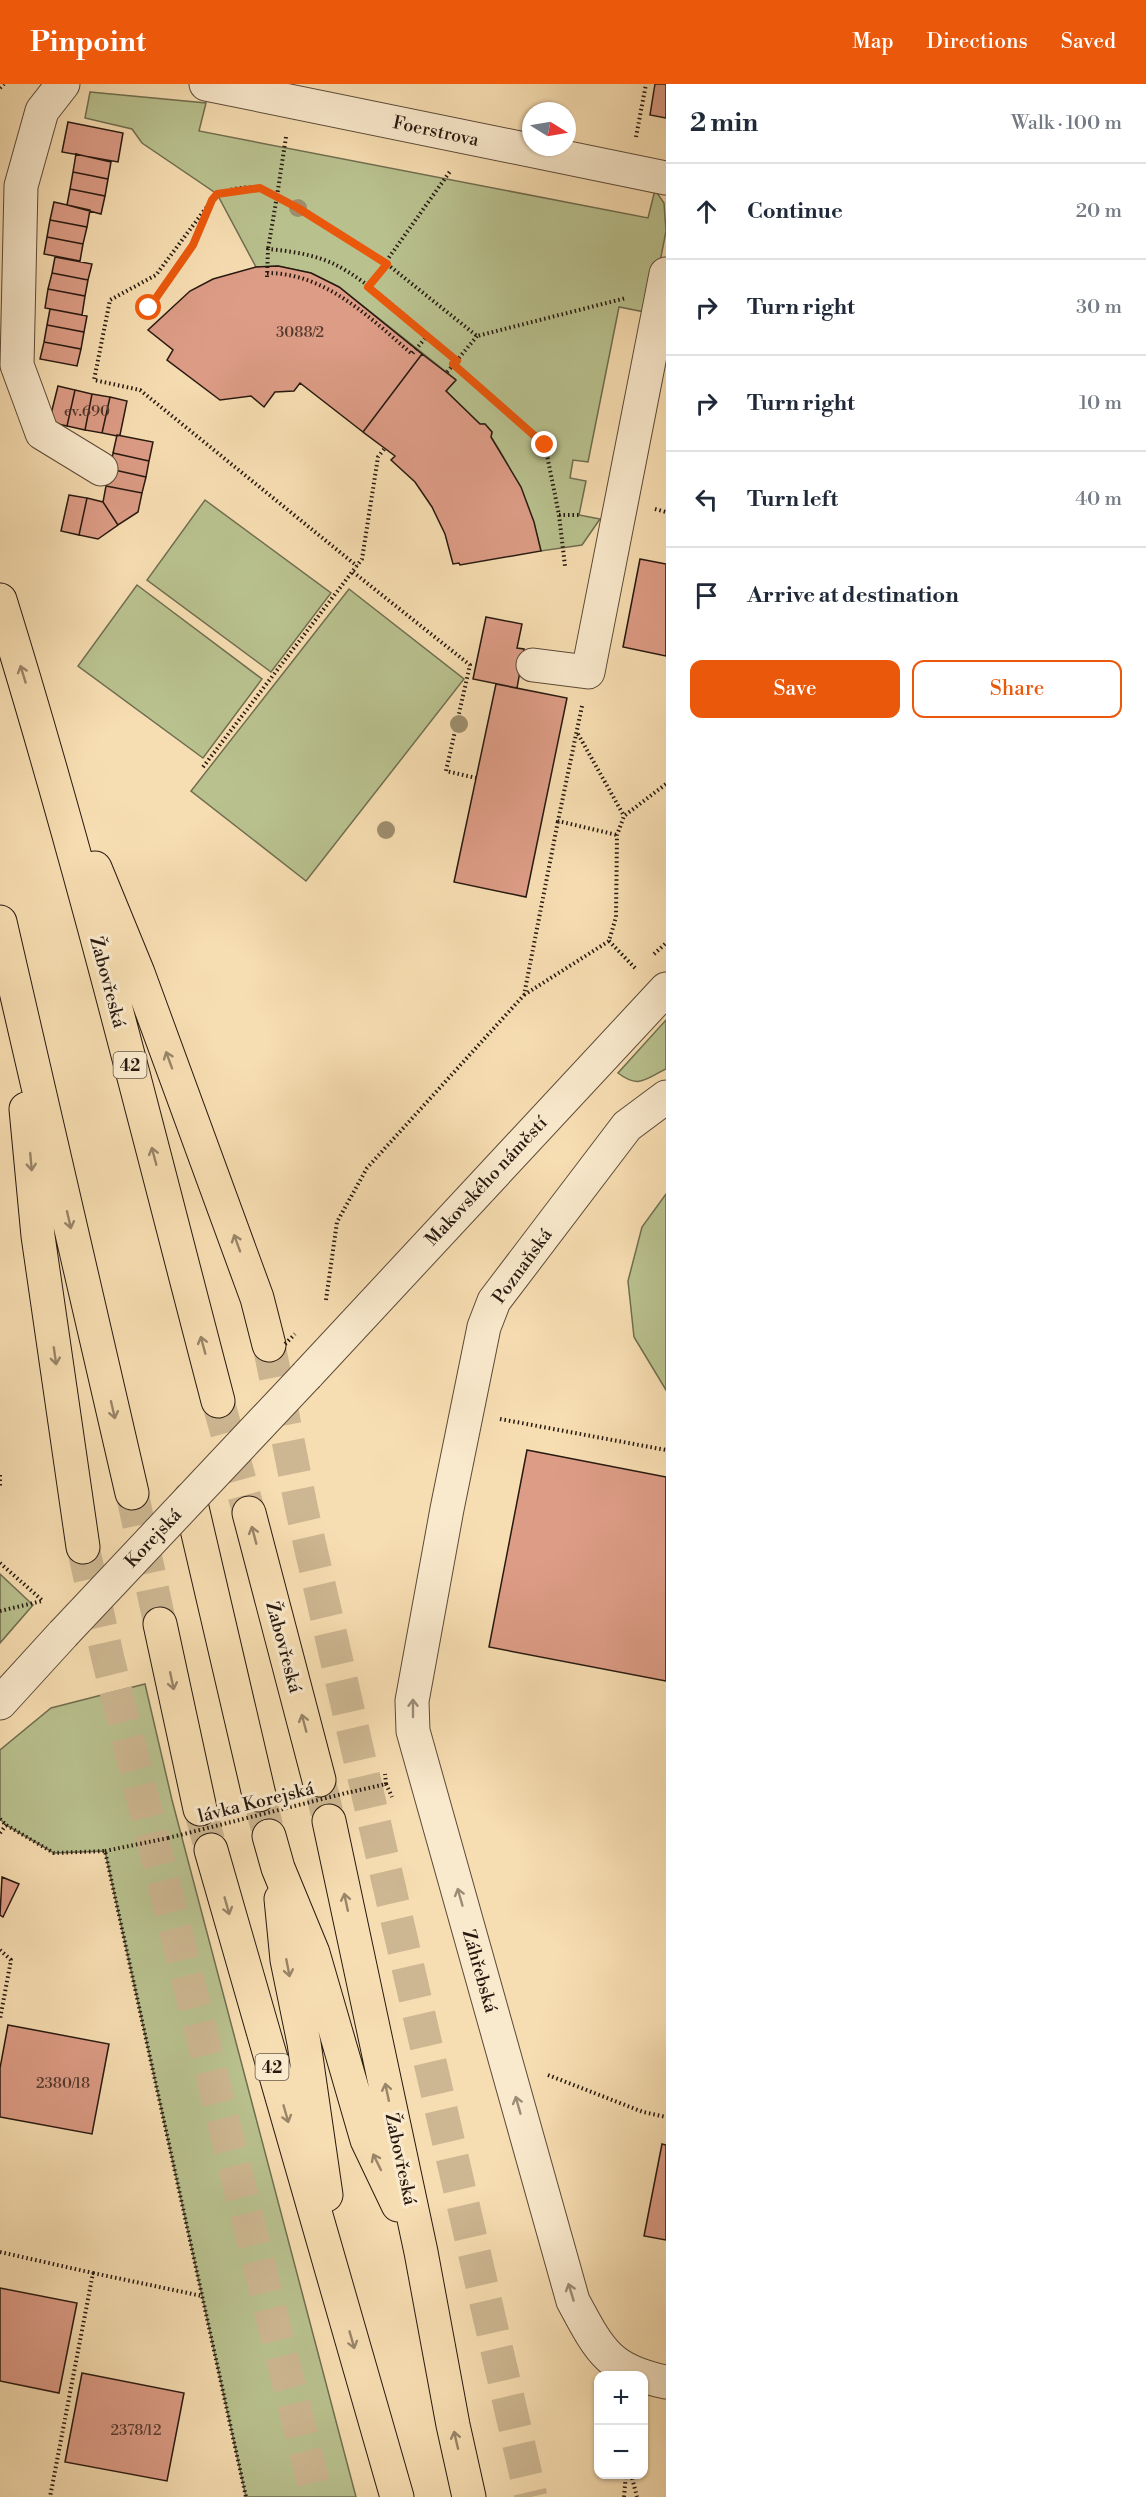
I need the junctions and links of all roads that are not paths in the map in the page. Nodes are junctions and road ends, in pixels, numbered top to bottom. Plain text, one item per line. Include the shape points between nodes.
1 (63, 84) edge
2 (206, 84) edge
3 (666, 178) edge
4 (666, 274) edge
5 (101, 469) dead end
6 (0, 600) edge
7 (533, 665) dead end
8 (39, 730) junction
9 (0, 922) edge
10 (14, 979) junction
11 (666, 989) edge
12 (666, 1097) edge
13 (268, 1345) tunnel mouth
14 (307, 1375) joint
15 (218, 1401) tunnel mouth
16 (132, 1493) tunnel mouth
17 (190, 1499) junction
18 (447, 1509) joint
19 (249, 1513) tunnel mouth
20 (83, 1546) tunnel mouth
21 (160, 1624) tunnel mouth
22 (0, 1703) edge
23 (319, 1780) tunnel mouth
24 (259, 1795) tunnel mouth
25 (200, 1809) tunnel mouth
26 (329, 1821) tunnel mouth
27 (269, 1836) tunnel mouth
28 (211, 1850) tunnel mouth
29 (278, 1868) junction
30 (421, 2252) junction
31 (336, 2284) junction
32 (666, 2382) edge
33 (397, 2497) edge
34 (469, 2497) edge

1 - 5 street via 42,111 21,186 17,365 42,434
2 - 3 street, Foerstrova
4 - 7 street via 588,672
8 -> 6 highway, Žabovřeská / 42
13 -> 8 highway, 42 via 257,1298 138,973
15 -> 8 highway, Žabovřeská / 42
9 - 10 highway
10 -> 16 highway
10 -> 20 highway via 38,1236
11 - 14 street, Makovského náměstí
12 - 18 street, Poznaňská via 627,1126 494,1302 484,1327
14 - 17 street, Korejská, bridge
17 - 22 street, Korejská, bridge
17 - 24 highway
32 -> 18 street, Záhřebská via 615,2365 596,2345 573,2301 413,1731 412,1701
23 -> 19 highway, Žabovřeská
21 -> 25 highway
30 -> 26 highway, Žabovřeská / 42
27 - 29 highway, 42
28 -> 31 highway, 42
30 -> 29 highway, 42 via 367,2140 313,1953
29 -> 31 highway, 42 via 286,1960 321,2149
34 -> 30 highway, Žabovřeská / 42
31 -> 33 highway, 42

